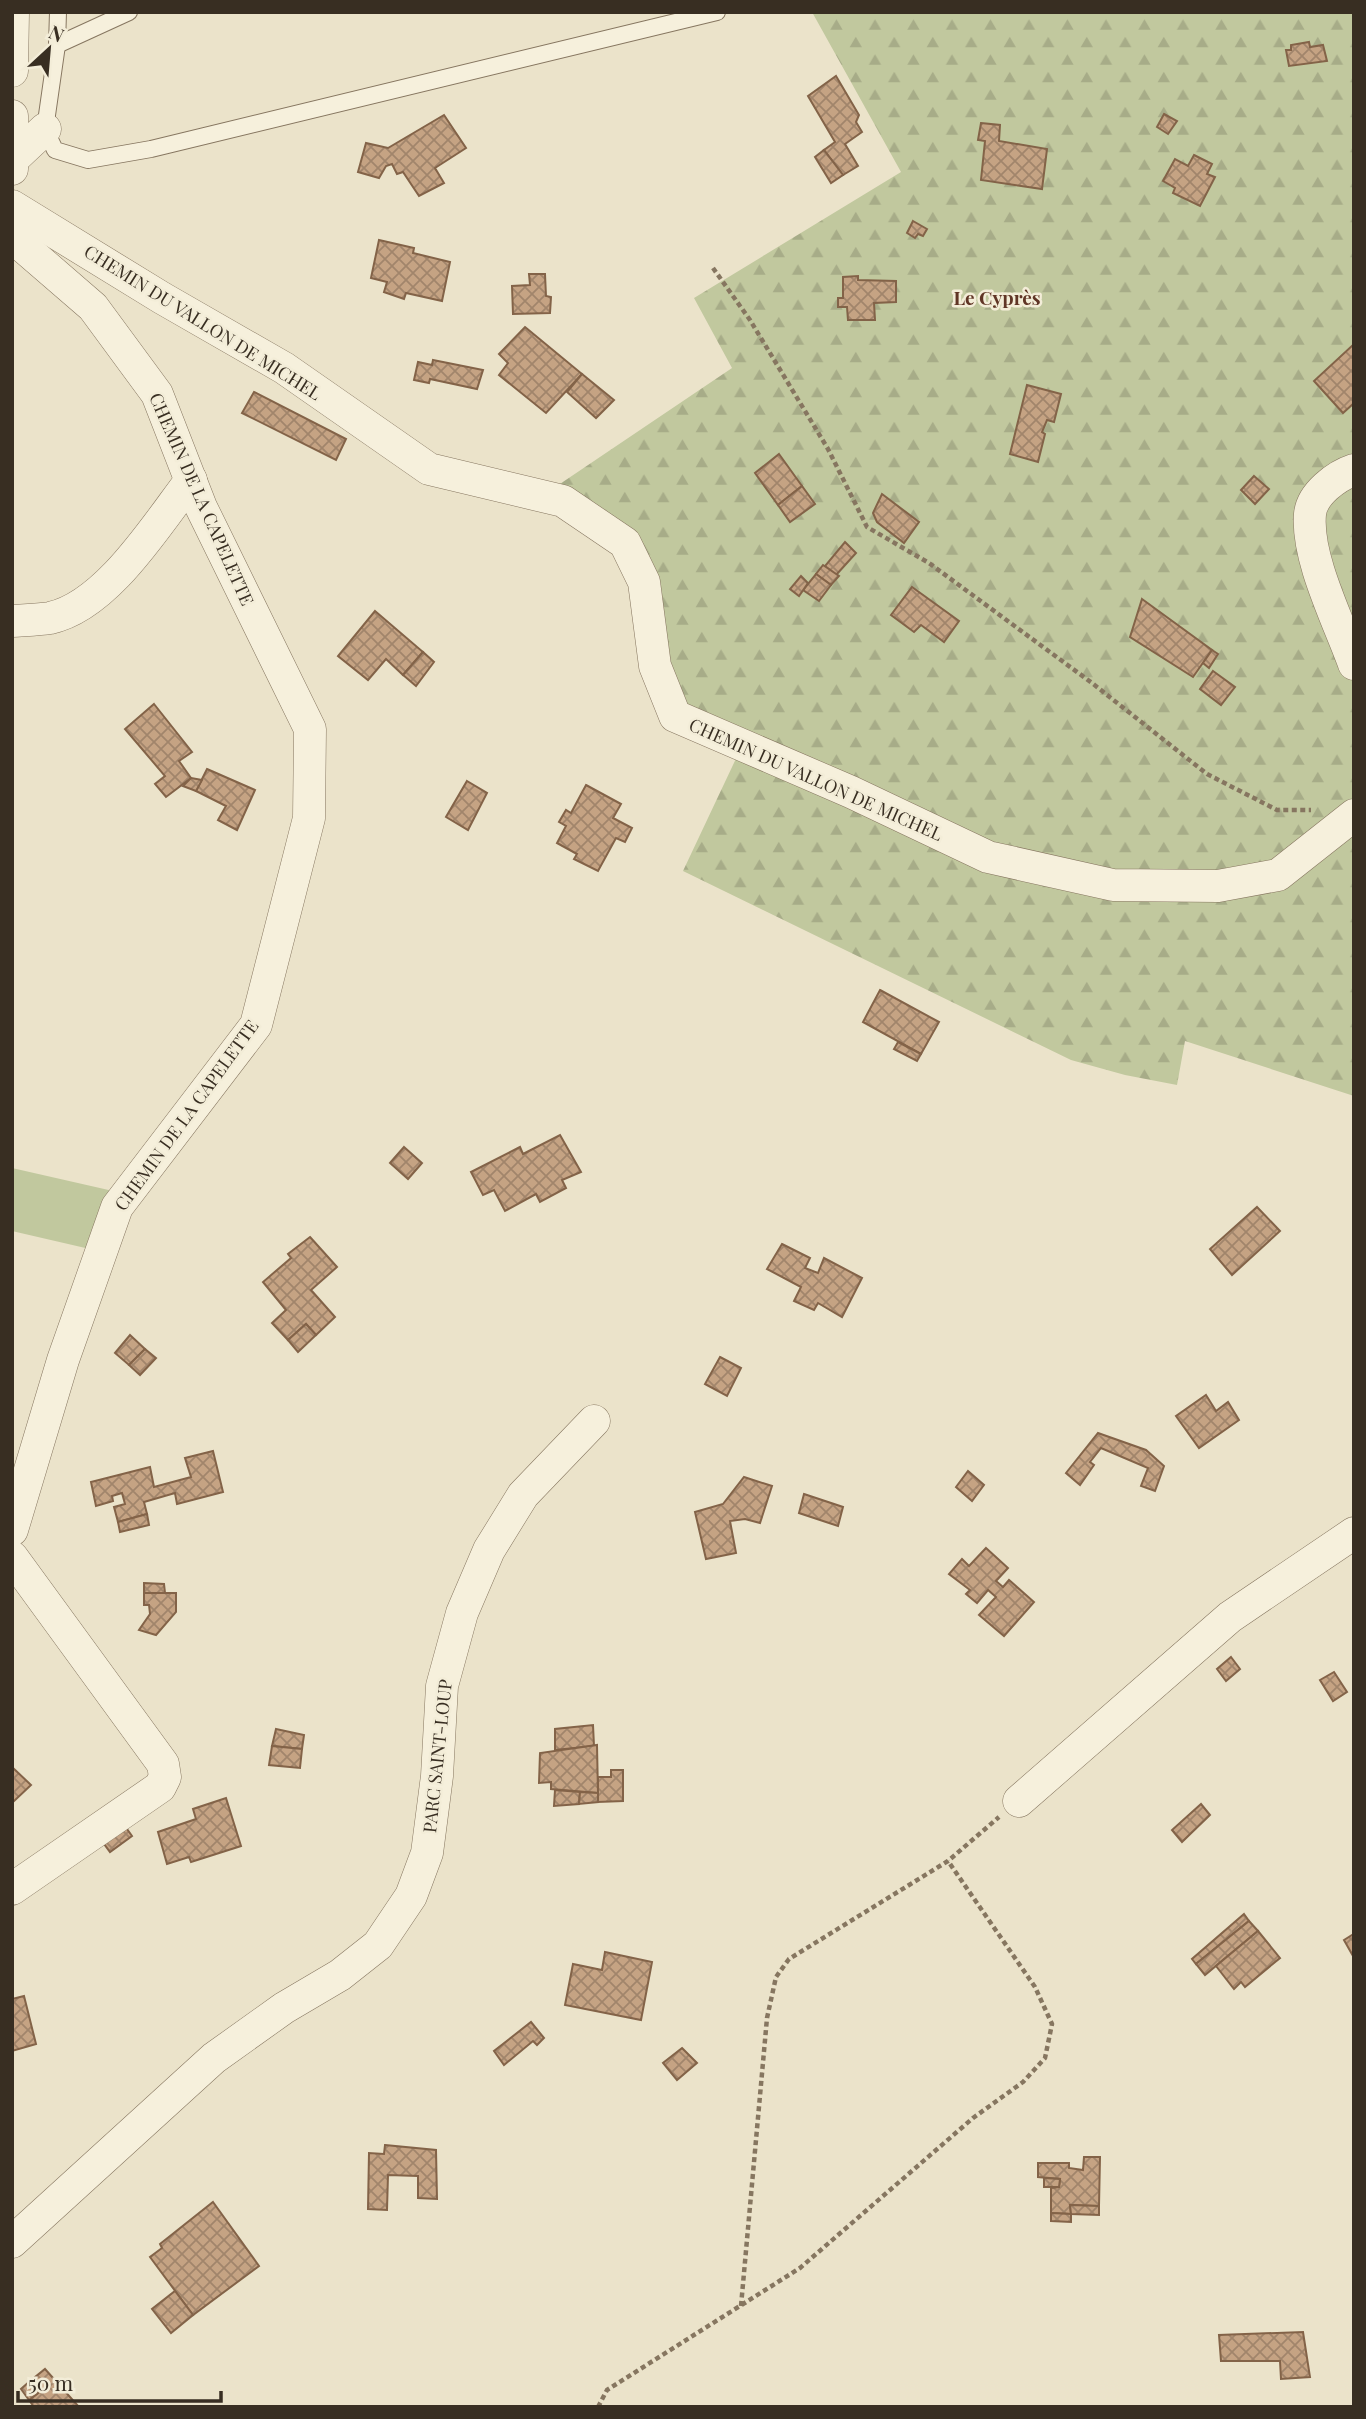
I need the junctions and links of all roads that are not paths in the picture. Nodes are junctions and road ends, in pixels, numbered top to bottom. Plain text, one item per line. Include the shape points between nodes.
1 (13, 12) edge
2 (58, 12) edge
3 (130, 12) edge
4 (717, 12) edge
5 (657, 19) edge
6 (57, 45) junction
7 (12, 71) edge
8 (12, 116) edge
9 (45, 129) junction
10 (13, 164) edge
11 (12, 206) edge
12 (12, 237) edge
13 (1354, 470) edge
14 (191, 480) junction
15 (12, 621) edge
16 (1354, 664) edge
17 (1354, 814) edge
18 (594, 1421) dead end
19 (12, 1530) edge
20 (1354, 1534) edge
21 (12, 1557) edge
22 (1019, 1801) road end
23 (12, 1889) edge
24 (12, 2242) edge

1 - 7 street
2 - 6 lane
3 - 6 lane
4 - 5 lane
5 - 9 lane via 151,149 88,160 55,150
6 - 9 lane
8 - 10 street
9 - 10 street
11 - 17 street, CHEMIN DU VALLON DE MICHEL via 284,368 429,469 563,501 625,543 644,582 655,666 675,716 988,857 1113,885 1218,886 1278,875
12 - 14 street, CHEMIN DE LA CAPELETTE via 93,307 157,394
13 - 16 street via 1324,488 1310,512 1314,553
14 - 15 street via 117,576 87,600 52,618
14 - 19 street, CHEMIN DE LA CAPELETTE via 310,729 309,818 256,1025 117,1207 63,1360
18 - 24 street, PARC SAINT-LOUP via 523,1495 488,1550 462,1613 442,1686 427,1853 411,1896 377,1945 340,1975 214,2058
20 - 22 street via 1230,1617
21 - 23 street via 163,1764 165,1777 160,1787

